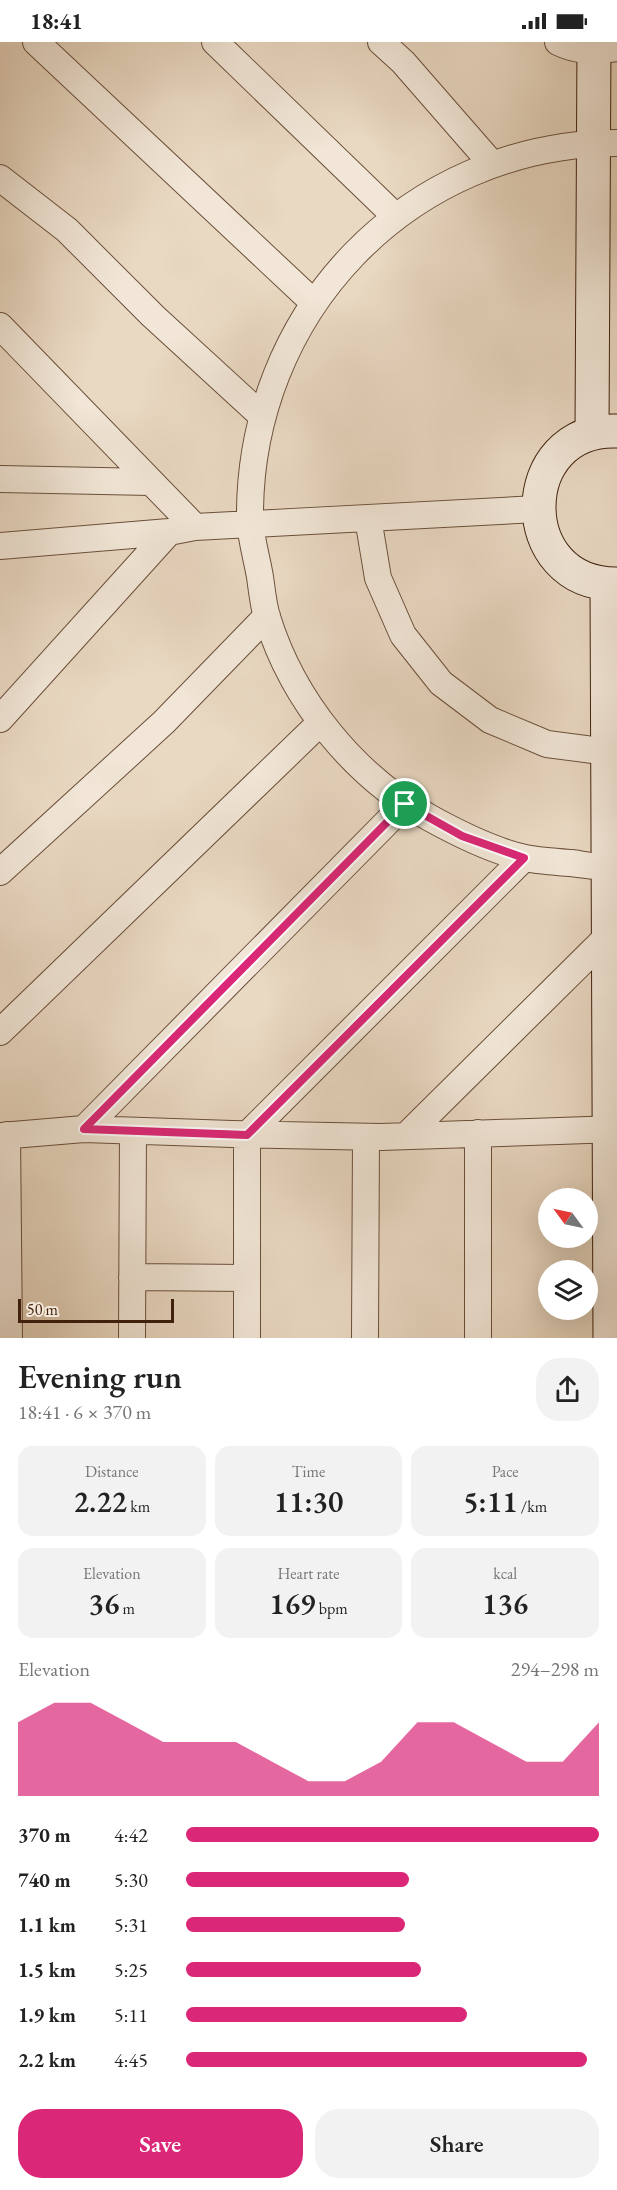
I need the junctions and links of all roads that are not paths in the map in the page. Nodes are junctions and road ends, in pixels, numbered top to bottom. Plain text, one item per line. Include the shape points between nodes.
1 (36, 42) edge
2 (215, 42) edge
3 (381, 42) edge
4 (558, 42) edge
5 (601, 47) edge
6 (605, 143) edge
7 (492, 164) junction
8 (0, 178) edge
9 (395, 216) junction
10 (313, 302) junction
11 (0, 326) edge
12 (262, 416) junction
13 (605, 432) edge
14 (0, 479) edge
15 (151, 482) junction
16 (537, 509) junction
17 (368, 518) junction
18 (250, 524) junction
19 (195, 527) junction
20 (169, 532) junction
21 (0, 546) edge
22 (612, 584) edge
23 (267, 616) junction
24 (0, 719) edge
25 (321, 722) junction
26 (608, 752) junction
27 (405, 804) junction
28 (524, 858) junction
29 (613, 868) edge
30 (0, 872) edge
31 (608, 936) junction
32 (0, 1032) edge
33 (84, 1129) junction
34 (613, 1129) edge
35 (133, 1131) junction
36 (478, 1134) junction
37 (3, 1135) edge
38 (247, 1135) junction
39 (406, 1136) junction
40 (366, 1137) junction
41 (132, 1277) junction
42 (247, 1278) junction
43 (9, 1338) edge
44 (132, 1338) edge
45 (247, 1338) edge
46 (365, 1338) edge
47 (478, 1338) edge
48 (610, 1338) edge

1 - 10 street
2 - 9 street
3 - 7 street
4 - 5 street via 567,47
5 - 6 street
6 - 7 street via 542,150
6 - 13 street
7 - 9 street via 441,186
8 - 12 street via 67,230
9 - 10 street via 351,256
10 - 12 street via 282,357
11 - 15 street
12 - 18 street via 252,470
13 - 16 street via 574,441 559,454 547,470
14 - 15 street
15 - 19 street
16 - 17 street
16 - 22 street via 541,531 551,551 566,567 585,579
17 - 18 street
17 - 26 street via 378,578 403,635 441,683 490,720 547,744
18 - 19 street
18 - 23 street
19 - 20 street
20 - 21 street
20 - 24 street
22 - 26 street
23 - 25 street via 290,671
23 - 30 street via 164,723
25 - 27 street via 360,766
25 - 32 street
26 - 29 street
27 - 28 street via 462,836
27 - 33 street
28 - 29 street
28 - 38 street
29 - 31 street
31 - 34 street
31 - 39 street
33 - 35 street
33 - 37 street
34 - 36 street
34 - 48 street
35 - 38 street
35 - 41 street
36 - 39 street
36 - 47 street
37 - 43 street
38 - 40 street
38 - 42 street
39 - 40 street
40 - 46 street
41 - 42 street
41 - 44 street
42 - 45 street

